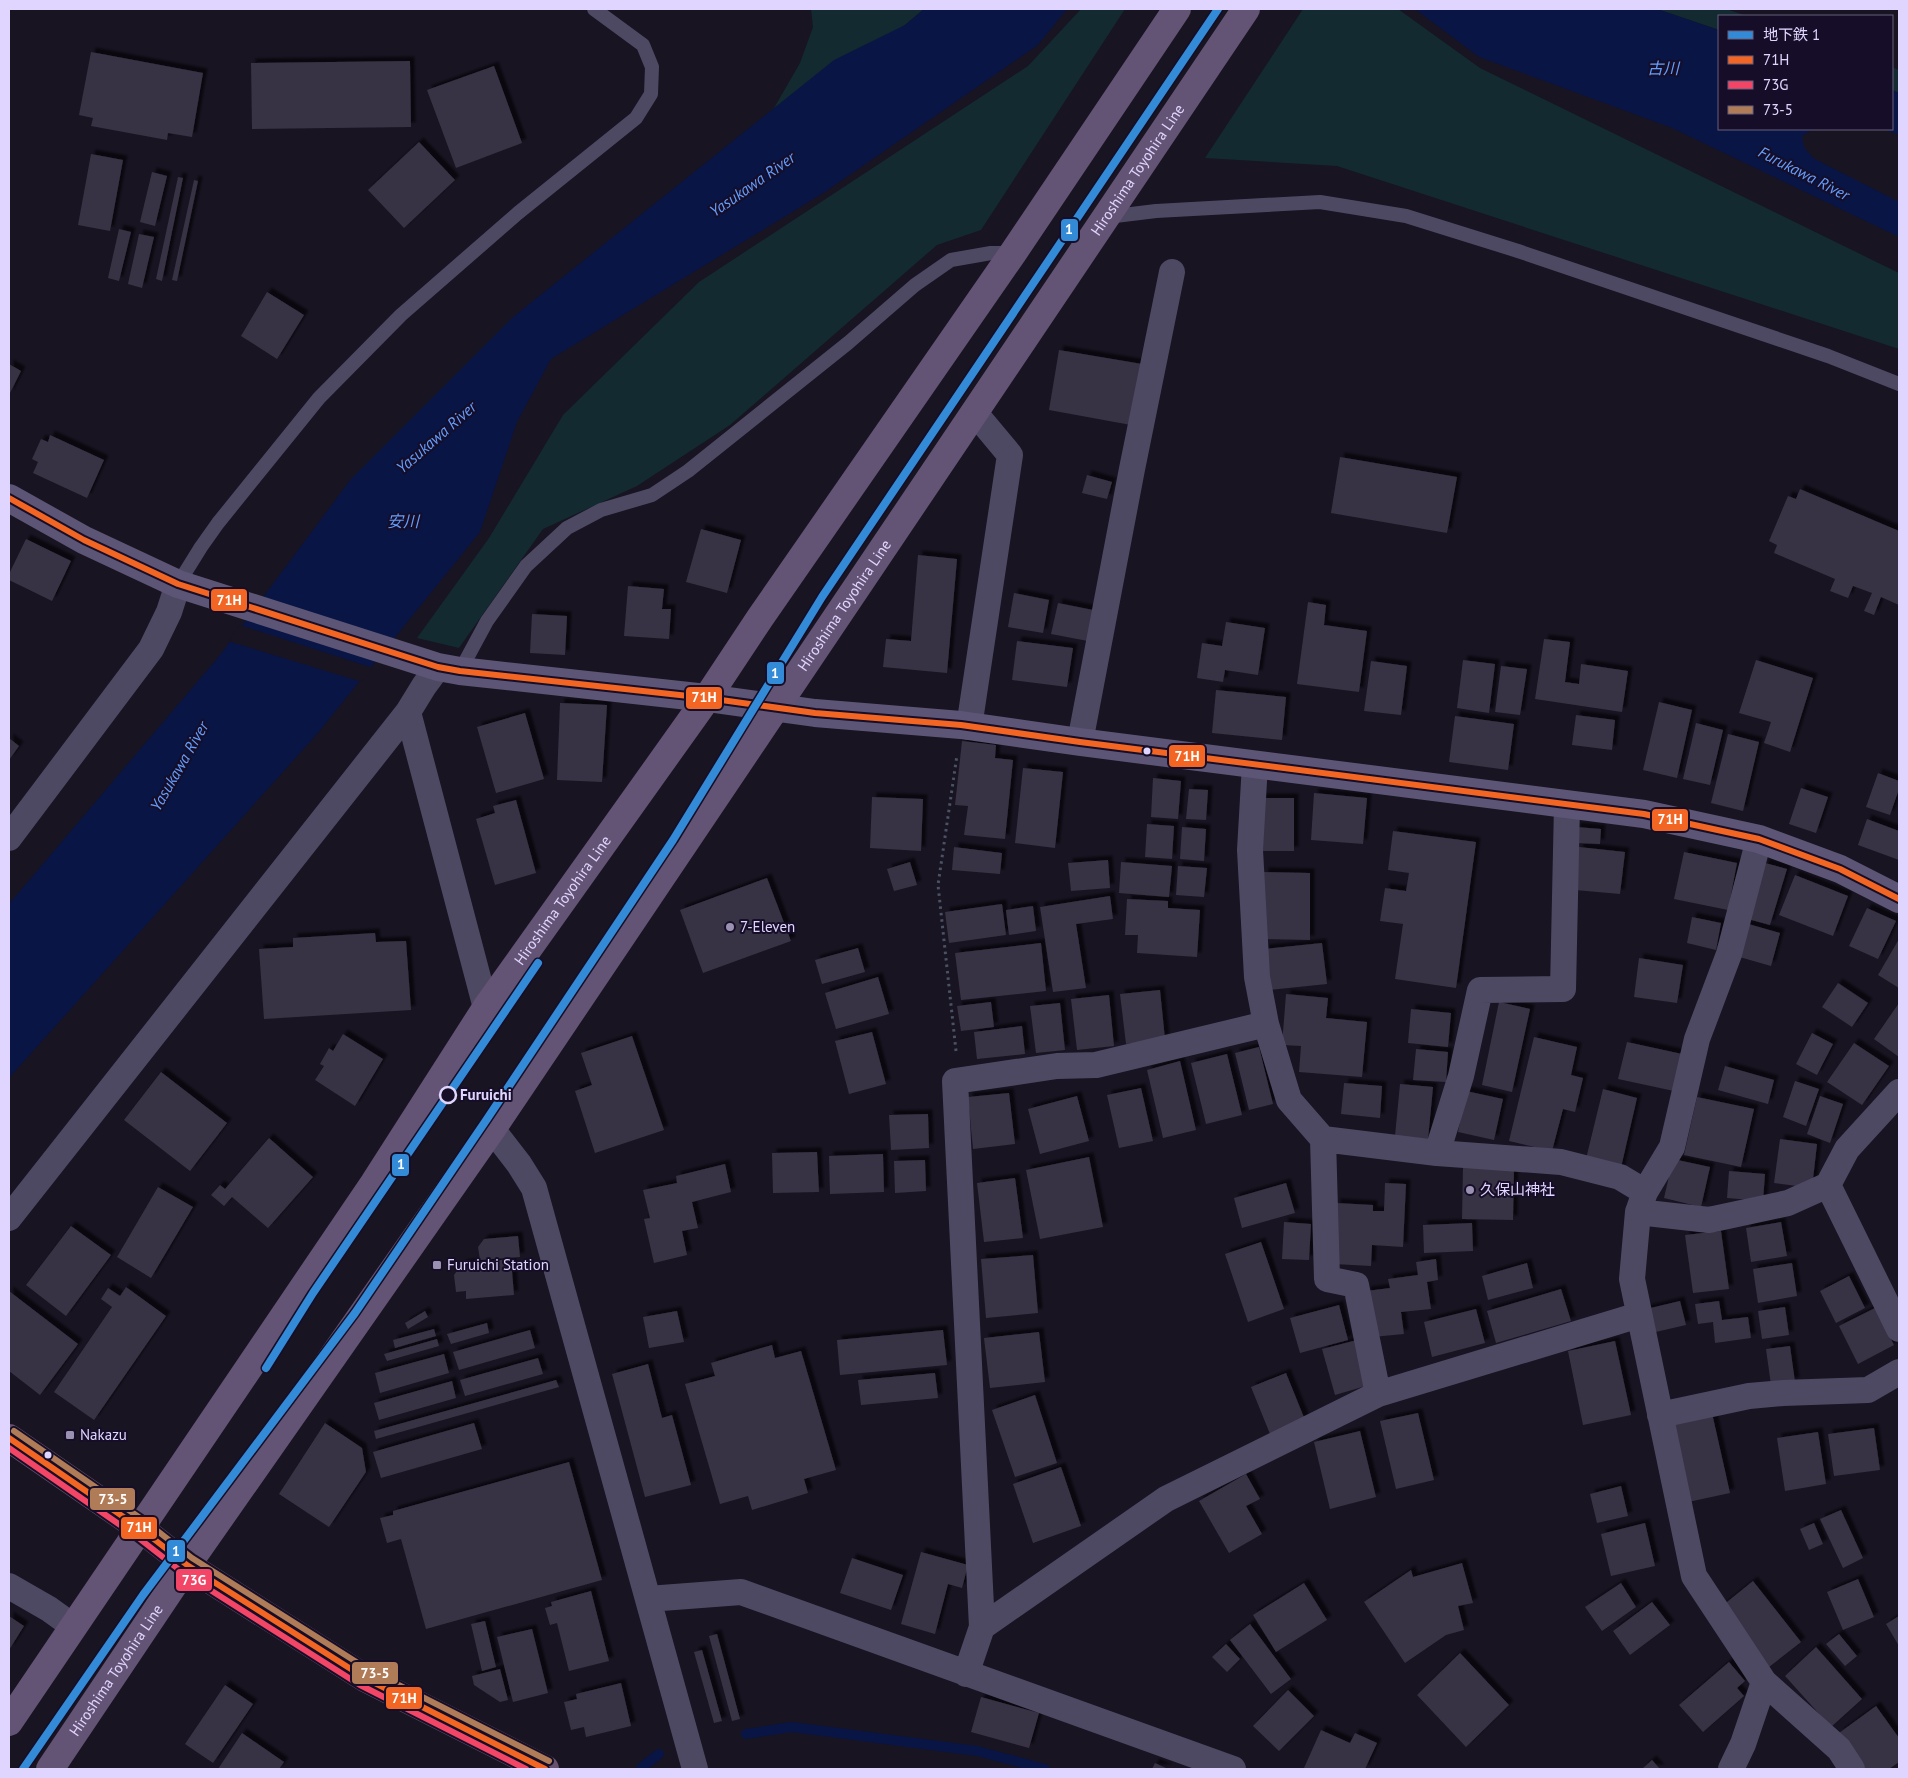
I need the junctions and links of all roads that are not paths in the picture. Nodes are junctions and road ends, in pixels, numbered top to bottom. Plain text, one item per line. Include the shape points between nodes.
1 (594, 9) edge
2 (1177, 9) edge
3 (1246, 9) edge
4 (1107, 217) junction
5 (1013, 253) junction
6 (1172, 272) dead end
7 (1899, 384) edge
8 (975, 413) junction
9 (9, 498) edge
10 (178, 584) junction
11 (439, 666) junction
12 (707, 698) junction
13 (777, 708) junction
14 (408, 712) junction
15 (965, 726) junction
16 (1080, 742) junction
17 (1255, 764) junction
18 (1567, 805) junction
19 (9, 838) edge
20 (1759, 839) junction
21 (1899, 899) edge
22 (486, 1008) junction
23 (1266, 1024) junction
24 (1899, 1092) edge
25 (492, 1129) junction
26 (1323, 1140) junction
27 (1437, 1153) junction
28 (1828, 1185) junction
29 (1641, 1202) junction
30 (9, 1218) edge
31 (1639, 1315) junction
32 (1899, 1329) edge
33 (1899, 1372) edge
34 (1378, 1394) junction
35 (1660, 1414) junction
36 (9, 1438) edge
37 (141, 1529) junction
38 (187, 1564) junction
39 (9, 1586) edge
40 (648, 1599) junction
41 (74, 1627) junction
42 (982, 1627) junction
43 (966, 1674) junction
44 (1764, 1682) junction
45 (9, 1722) edge
46 (50, 1769) edge
47 (545, 1769) edge
48 (695, 1769) edge
49 (1233, 1769) edge
50 (1731, 1769) edge
51 (1852, 1769) edge

1 - 10 lane via 643,45 652,67 651,94 636,118 518,213 416,302 325,391 218,523
2 - 5 main road, Hiroshima Toyohira Line
3 - 4 main road, Hiroshima Toyohira Line
4 - 7 lane via 1156,210 1320,202 1406,216 1818,353
4 - 8 main road, Hiroshima Toyohira Line
5 - 11 lane via 950,260 915,285 688,472 652,494 601,510 566,528 526,566 487,621
5 - 12 main road, Hiroshima Toyohira Line
6 - 16 street
8 - 13 main road, Hiroshima Toyohira Line
8 - 15 street via 1010,455
9 - 10 main road via 84,540
10 - 11 main road
10 - 19 street via 151,649
11 - 12 main road
11 - 14 street
12 - 13 main road
12 - 22 main road, Hiroshima Toyohira Line
13 - 15 main road
13 - 25 main road, Hiroshima Toyohira Line
14 - 22 street
14 - 30 street
15 - 16 main road
16 - 17 main road
17 - 18 main road
17 - 23 street via 1250,850 1257,977
18 - 20 main road via 1644,814
18 - 27 street via 1563,989 1480,990 1460,1076
20 - 21 main road via 1840,869
20 - 29 street via 1729,954 1697,1039 1672,1147
22 - 37 main road, Hiroshima Toyohira Line via 374,1183
23 - 26 street via 1289,1100
23 - 42 street via 1096,1065 1058,1066 955,1081
24 - 28 street via 1847,1149
25 - 38 main road, Hiroshima Toyohira Line
25 - 40 street via 534,1188
26 - 27 street
26 - 34 street via 1327,1279 1356,1285
27 - 29 street via 1561,1162 1620,1177
28 - 29 street via 1788,1203 1709,1220
28 - 32 street
29 - 31 street via 1632,1279
31 - 34 street
31 - 35 street
33 - 35 street via 1868,1390 1749,1396
34 - 42 street via 1166,1499
35 - 44 street via 1694,1576
36 - 37 highway
37 - 38 highway
37 - 41 main road, Hiroshima Toyohira Line
38 - 46 main road, Hiroshima Toyohira Line
38 - 47 highway via 366,1678
39 - 41 street
40 - 43 street via 741,1592
40 - 48 street
41 - 45 main road, Hiroshima Toyohira Line
42 - 43 street
43 - 49 street
44 - 50 street
44 - 51 street via 1839,1749

